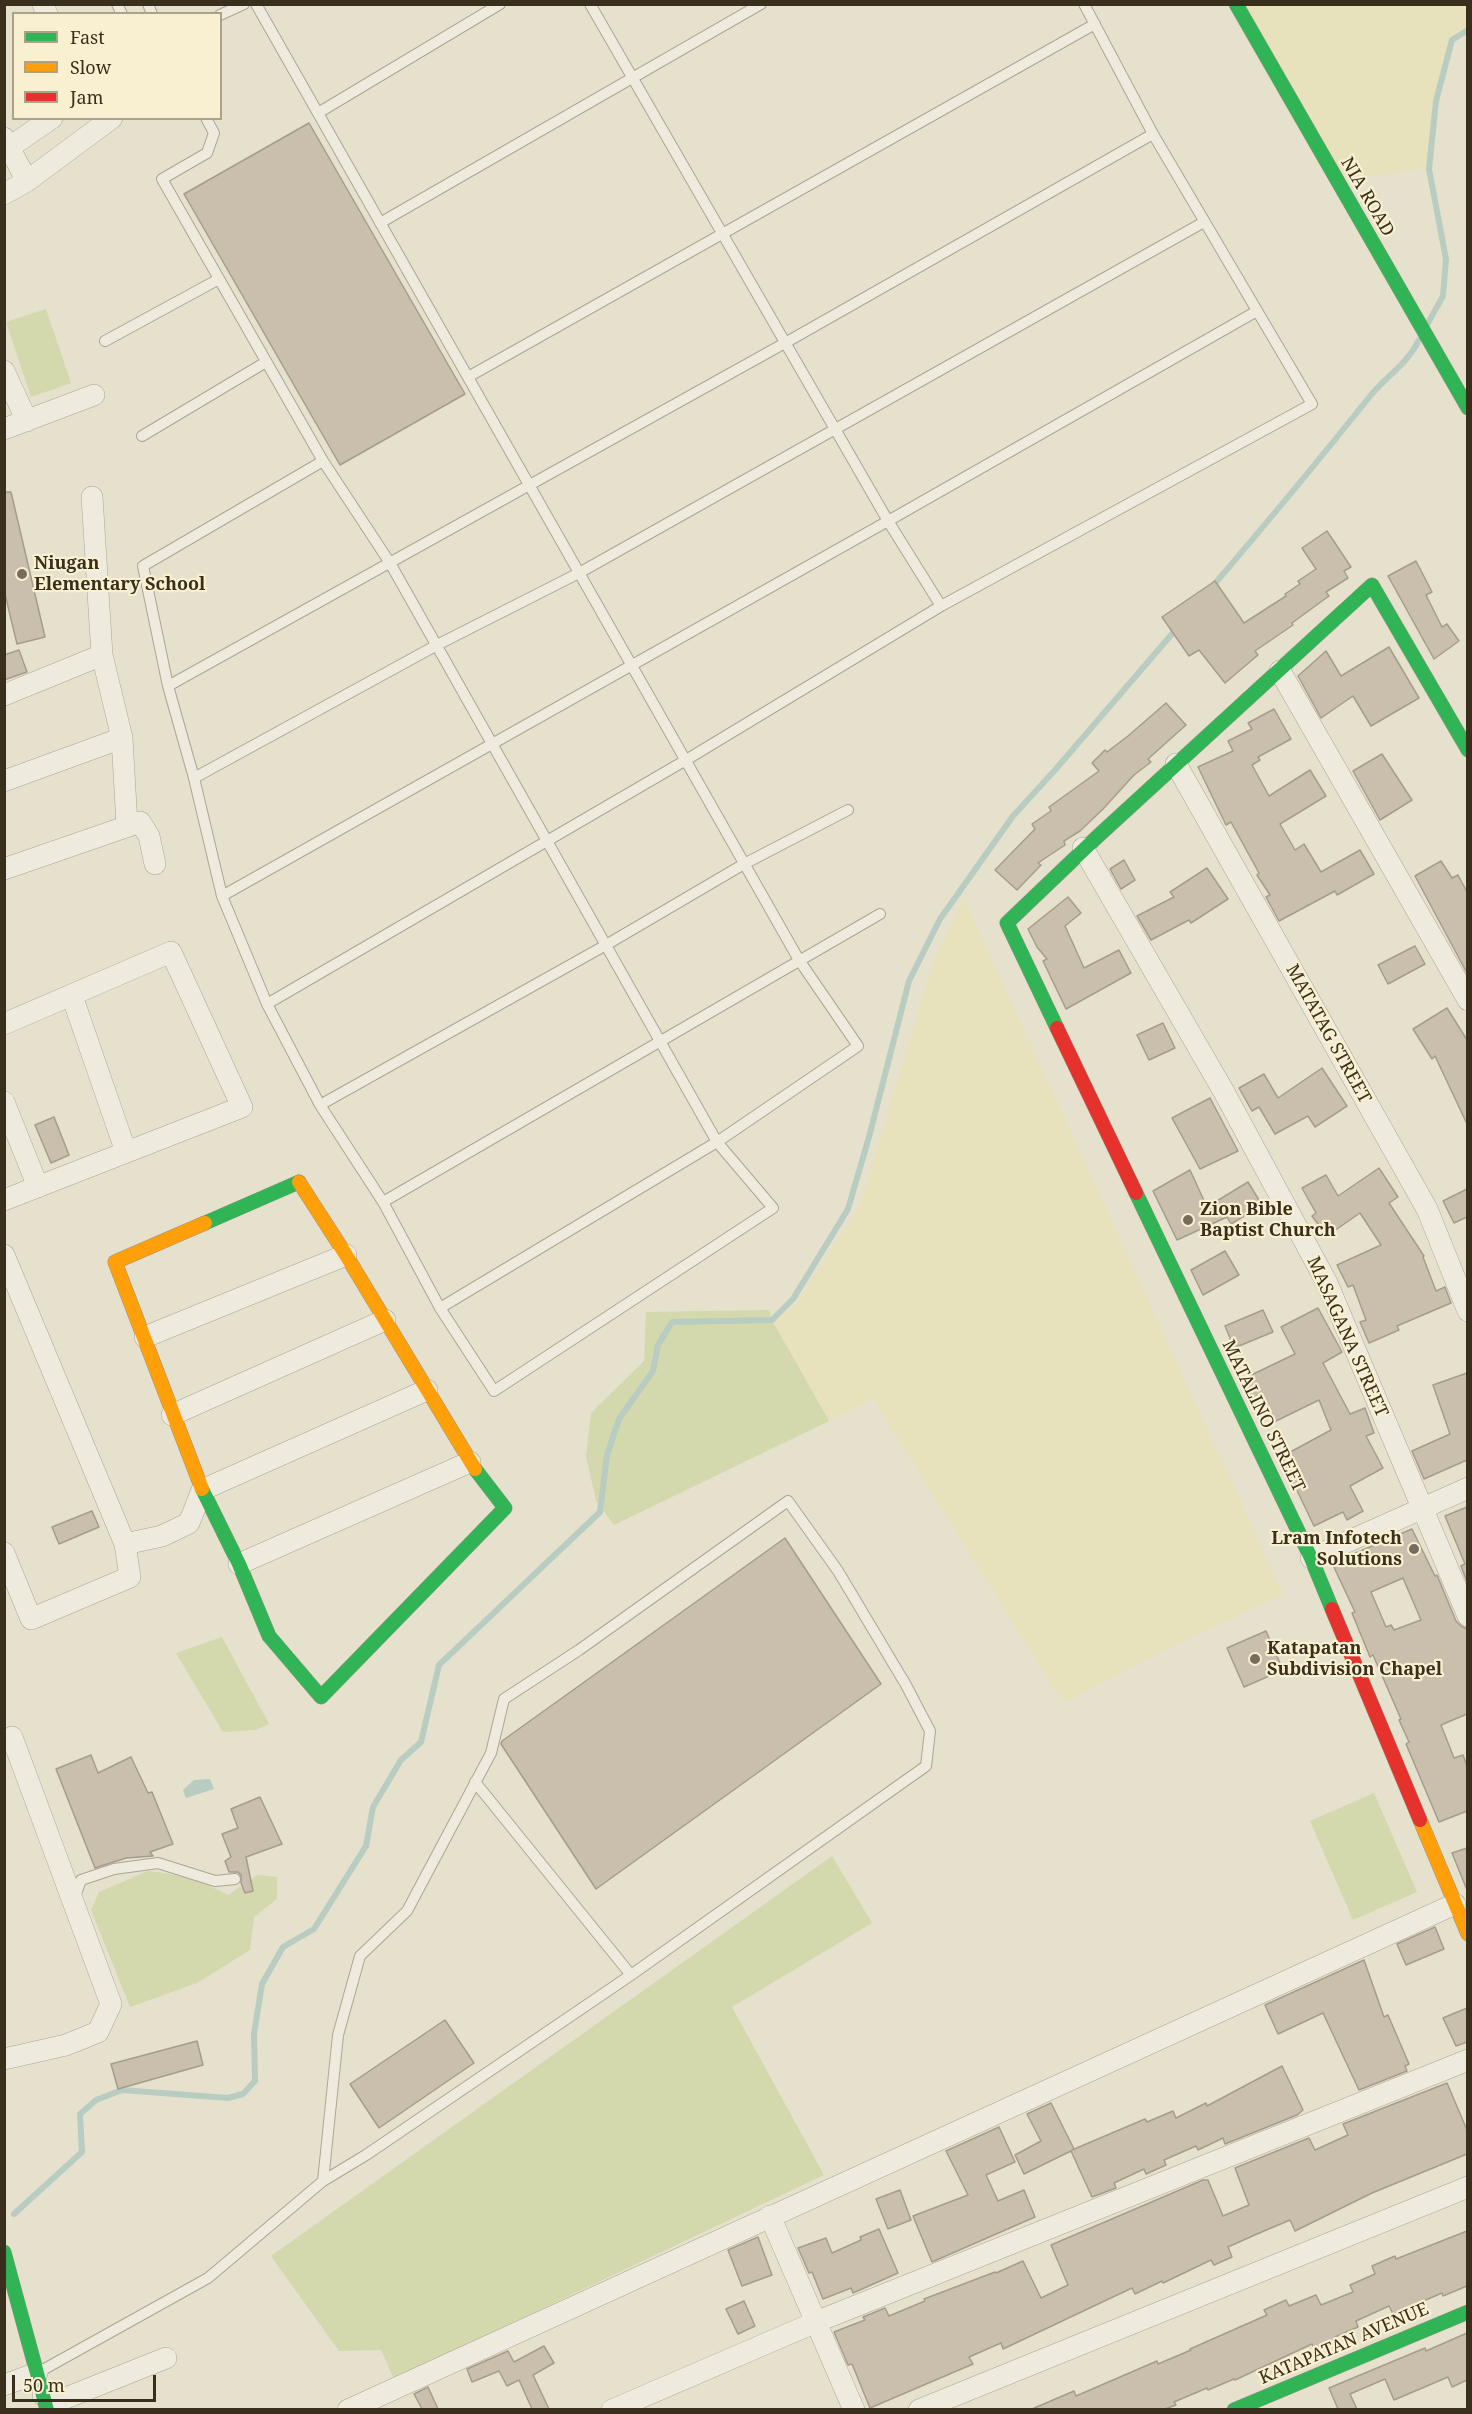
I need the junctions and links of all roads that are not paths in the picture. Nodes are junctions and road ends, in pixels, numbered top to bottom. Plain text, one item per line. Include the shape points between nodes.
1 (244, 4) edge
2 (256, 4) edge
3 (500, 4) edge
4 (590, 4) edge
5 (761, 4) edge
6 (1083, 4) edge
7 (1236, 4) edge
8 (222, 14) edge
9 (1095, 24) junction
10 (633, 79) junction
11 (318, 113) junction
12 (48, 120) edge
13 (106, 120) edge
14 (207, 120) edge
15 (1153, 134) junction
16 (6, 145) edge
17 (27, 181) junction
18 (4, 194) edge
19 (1204, 222) junction
20 (380, 223) junction
21 (722, 233) junction
22 (219, 279) junction
23 (1257, 311) junction
24 (105, 341) dead end
25 (785, 343) junction
26 (266, 362) junction
27 (4, 372) edge
28 (468, 377) junction
29 (94, 395) dead end
30 (1467, 408) edge
31 (27, 421) junction
32 (835, 428) junction
33 (4, 429) edge
34 (142, 436) dead end
35 (323, 461) junction
36 (530, 486) junction
37 (92, 497) dead end
38 (888, 521) junction
39 (390, 562) junction
40 (579, 573) junction
41 (941, 606) junction
42 (437, 645) junction
43 (102, 655) junction
44 (631, 664) junction
45 (1280, 672) junction
46 (168, 686) junction
47 (4, 694) edge
48 (122, 738) junction
49 (492, 743) junction
50 (1467, 750) edge
51 (686, 760) junction
52 (1176, 764) junction
53 (194, 778) junction
54 (4, 781) edge
55 (848, 810) dead end
56 (127, 825) junction
57 (548, 842) junction
58 (1083, 848) junction
59 (155, 864) dead end
60 (744, 864) junction
61 (4, 869) edge
62 (222, 896) junction
63 (880, 914) dead end
64 (606, 945) junction
65 (799, 960) junction
66 (72, 996) junction
67 (1467, 1000) edge
68 (267, 1004) junction
69 (4, 1024) edge
70 (660, 1040) junction
71 (4, 1102) edge
72 (320, 1105) junction
73 (717, 1142) junction
74 (126, 1152) junction
75 (38, 1187) junction
76 (4, 1200) edge
77 (383, 1202) junction
78 (4, 1254) edge
79 (346, 1255) junction
80 (1466, 1303) edge
81 (440, 1308) junction
82 (385, 1320) junction
83 (145, 1337) junction
84 (427, 1390) junction
85 (172, 1415) junction
86 (470, 1462) junction
87 (1467, 1488) edge
88 (202, 1490) junction
89 (1420, 1509) junction
90 (124, 1544) junction
91 (4, 1553) edge
92 (1311, 1558) junction
93 (239, 1564) junction
94 (1467, 1616) edge
95 (12, 1737) dead end
96 (475, 1782) junction
97 (235, 1879) dead end
98 (74, 1899) junction
99 (1455, 1904) junction
100 (1467, 1934) edge
101 (631, 1975) junction
102 (4, 2059) edge
103 (1467, 2060) edge
104 (323, 2181) junction
105 (1467, 2187) edge
106 (770, 2216) junction
107 (4, 2252) edge
108 (1467, 2312) edge
109 (816, 2322) junction
110 (166, 2358) dead end
111 (37, 2373) junction
112 (4, 2385) edge
113 (45, 2402) edge
114 (348, 2409) edge
115 (612, 2409) edge
116 (854, 2409) edge
117 (919, 2409) edge
118 (1234, 2409) edge

1 - 8 lane
2 - 11 lane
3 - 11 lane
4 - 10 lane
5 - 10 lane
6 - 9 lane
7 - 30 main road, NIA ROAD
9 - 15 lane
9 - 21 lane
10 - 20 lane
10 - 21 lane
11 - 20 lane
12 - 16 street
13 - 17 street
14 - 22 lane via 214,133 207,153 162,178
15 - 19 lane
15 - 25 lane
16 - 17 street
17 - 18 street
19 - 23 lane
19 - 32 lane
20 - 28 lane
21 - 25 lane
21 - 28 lane
22 - 24 lane
22 - 26 lane
23 - 38 lane
23 - 41 lane via 1311,404
25 - 32 lane
25 - 36 lane
26 - 34 lane
26 - 35 lane
27 - 31 street
28 - 36 lane
29 - 31 street
31 - 33 street
32 - 38 lane
32 - 40 lane
35 - 39 lane
35 - 46 lane via 143,566
36 - 39 lane
36 - 40 lane
37 - 43 street
38 - 41 lane
38 - 44 lane
39 - 42 lane
39 - 46 lane
40 - 42 lane
40 - 44 lane
41 - 51 lane
42 - 49 lane
42 - 53 lane
43 - 47 street
43 - 48 street
44 - 49 lane
44 - 51 lane
45 - 50 main road via 1371,585
45 - 52 main road
45 - 67 street
46 - 53 lane
48 - 54 street
48 - 56 street
49 - 57 lane
49 - 62 lane
51 - 57 lane
51 - 60 lane
52 - 58 main road
52 - 80 street, MATATAG STREET via 1427,1209
53 - 62 lane
55 - 60 lane
56 - 59 street via 140,822 149,836
56 - 61 street
57 - 64 lane
57 - 68 lane
58 - 89 street, MASAGANA STREET via 1224,1092 1327,1283
58 - 92 main road, MATALINO STREET via 1007,923
60 - 64 lane
60 - 65 lane
62 - 68 lane
63 - 65 lane
64 - 70 lane
64 - 72 lane
65 - 70 lane
65 - 73 lane via 858,1046
66 - 69 street
66 - 74 street
66 - 74 street via 171,952 242,1107
68 - 72 lane
70 - 73 lane
70 - 77 lane
71 - 75 street
72 - 77 lane
73 - 81 lane
73 - 81 lane via 773,1208 494,1391
74 - 75 street
75 - 76 street
77 - 81 lane
78 - 90 street
79 - 82 main road
79 - 83 street
79 - 83 main road via 299,1182 115,1262
82 - 84 main road
82 - 85 street
83 - 85 main road
84 - 86 main road
84 - 88 street
85 - 88 main road
86 - 93 street
86 - 93 main road via 505,1508 321,1696 269,1636
87 - 89 street
88 - 90 street via 189,1523 162,1536
88 - 93 main road
89 - 92 street
89 - 94 street, MASAGANA STREET
90 - 91 street via 130,1577 31,1619
92 - 99 main road, MATALINO STREET
95 - 98 street
96 - 101 lane
96 - 101 lane via 491,1753 504,1699 788,1501 838,1571 930,1731 926,1766
96 - 104 lane via 406,1911 360,1956 338,2035
97 - 98 lane via 215,1881 158,1863 114,1869 81,1880
98 - 102 street via 111,2004 98,2032 66,2045
99 - 100 main road, MATALINO STREET
99 - 106 street
101 - 104 lane via 366,2156
103 - 109 street
104 - 111 lane via 208,2278
105 - 117 street
106 - 109 street
106 - 114 street
107 - 111 main road
108 - 118 main road, KATAPATAN AVENUE
109 - 115 street
109 - 116 street
110 - 113 street via 61,2400
111 - 112 street
111 - 113 main road

